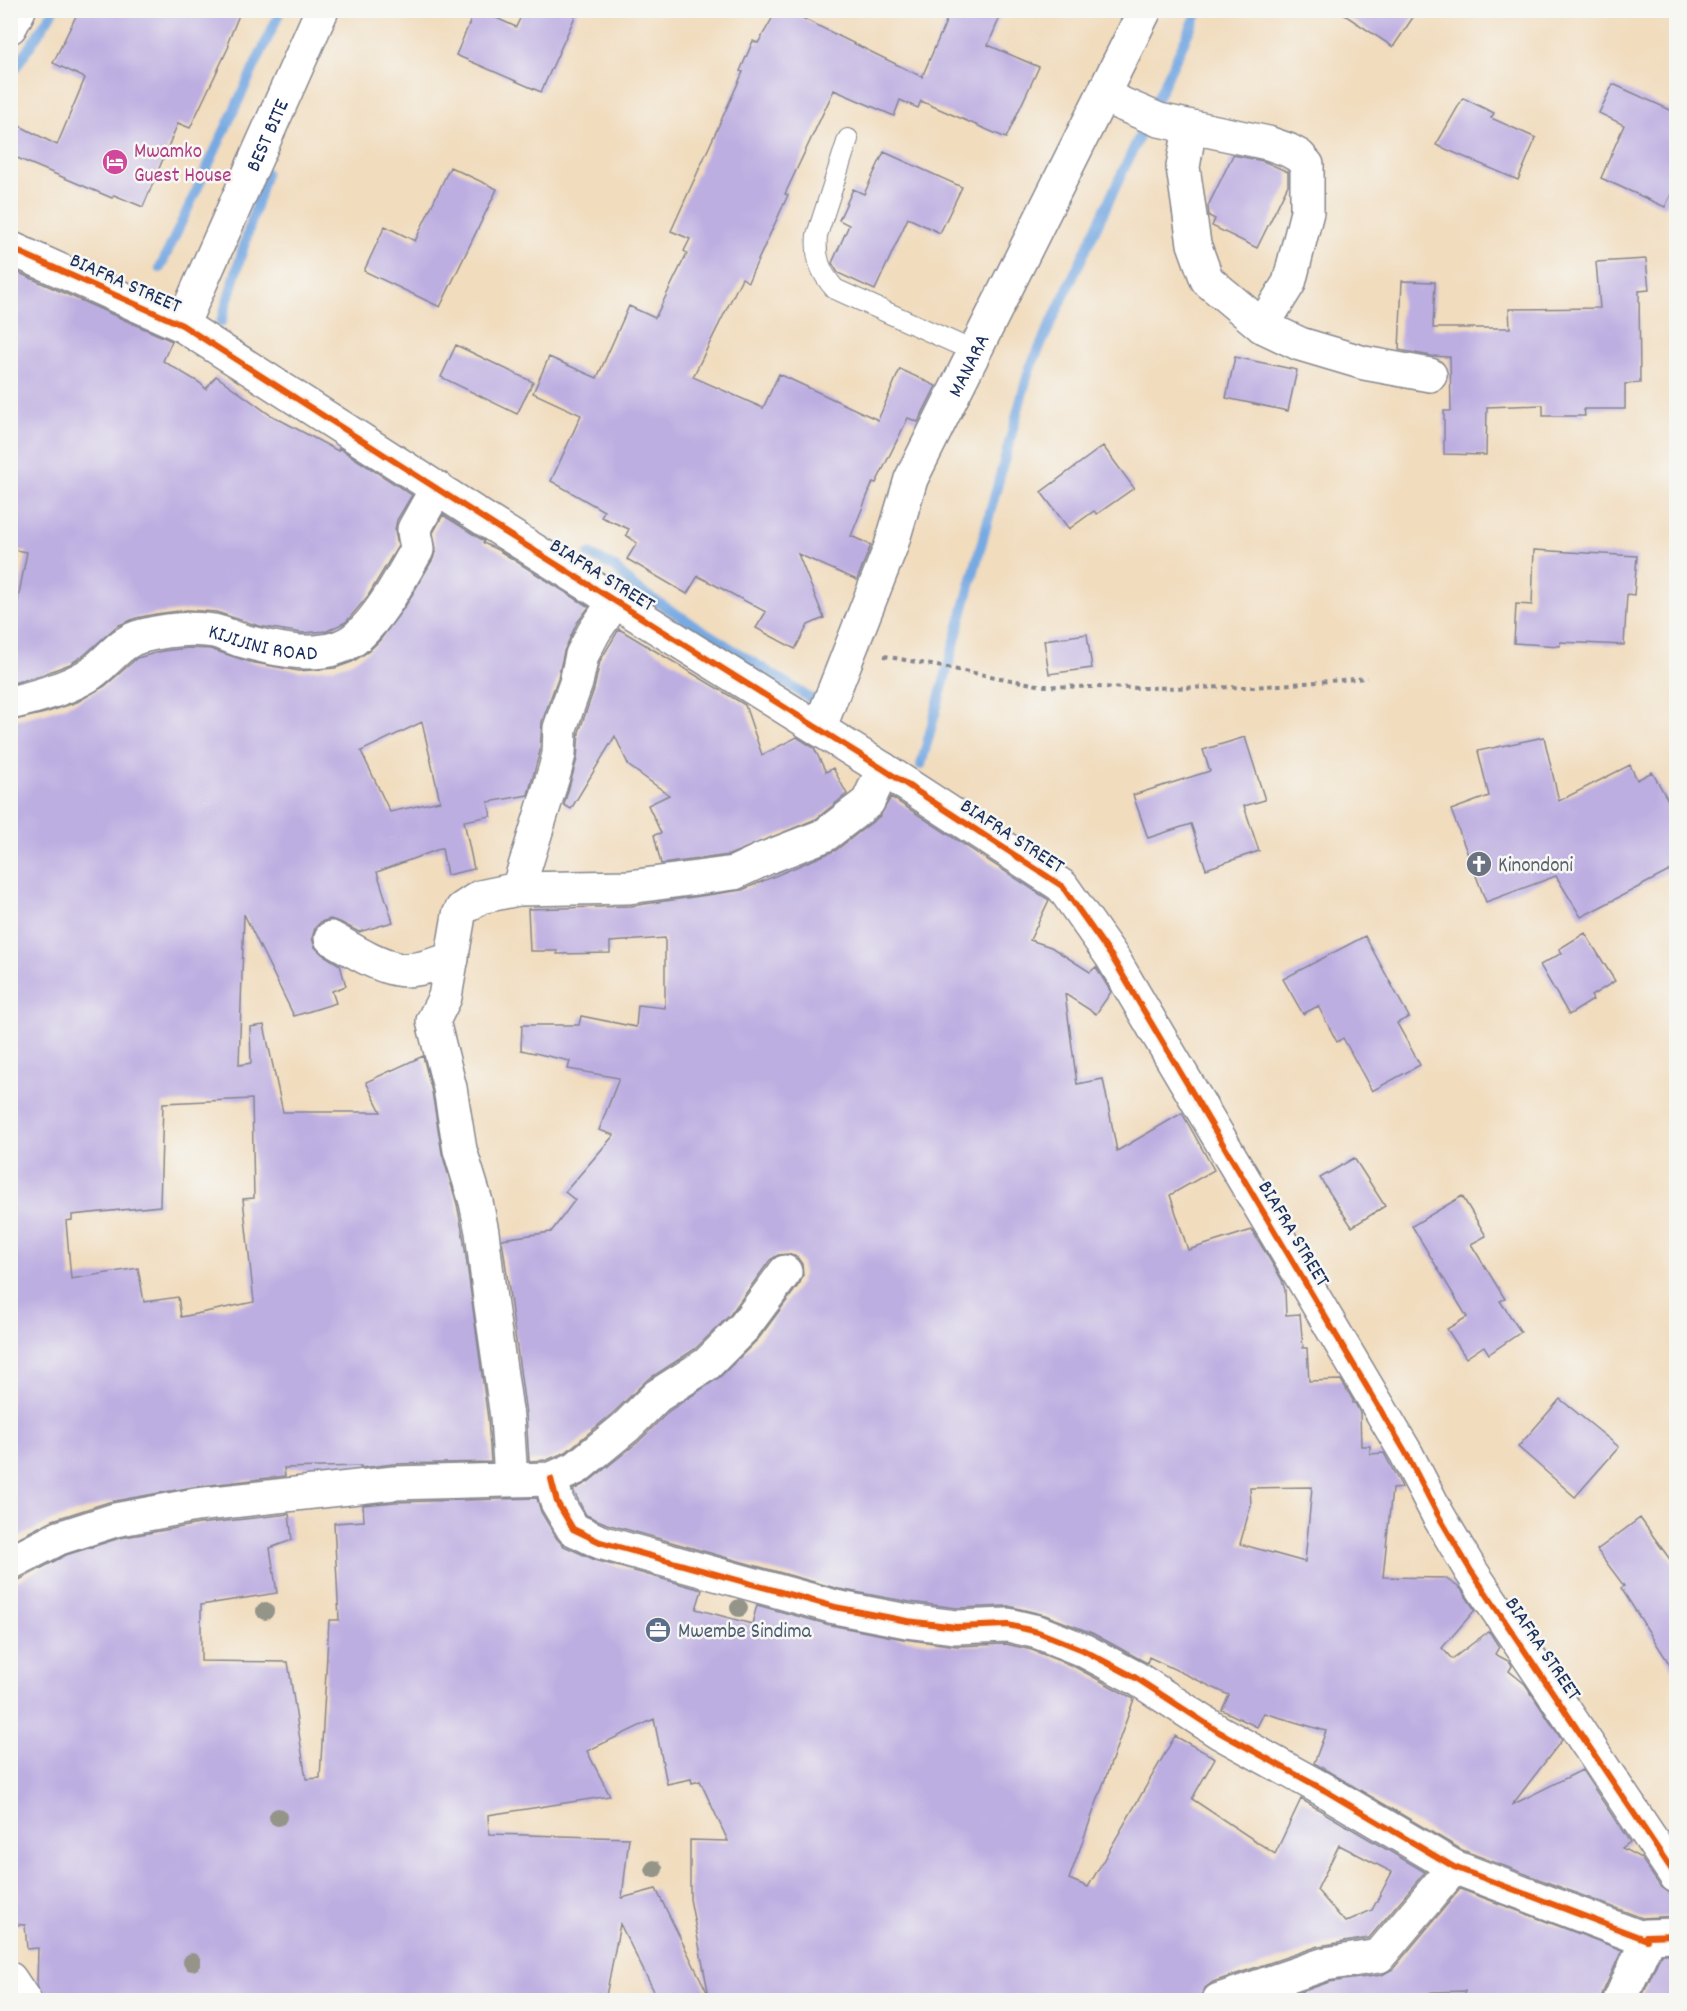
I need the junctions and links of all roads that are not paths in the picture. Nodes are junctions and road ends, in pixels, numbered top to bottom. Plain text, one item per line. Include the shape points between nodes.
1 (19, 10) edge
2 (322, 10) edge
3 (1145, 10) edge
4 (10, 27) edge
5 (1102, 96) junction
6 (1163, 119) junction
7 (848, 139) dead end
8 (10, 248) edge
9 (182, 325) junction
10 (1262, 327) junction
11 (974, 351) junction
12 (1430, 375) dead end
13 (437, 488) junction
14 (615, 601) junction
15 (10, 704) edge
16 (819, 729) junction
17 (884, 769) junction
18 (518, 889) junction
19 (331, 938) dead end
20 (452, 959) junction
21 (785, 1272) dead end
22 (511, 1479) junction
23 (551, 1479) junction
24 (10, 1563) edge
25 (1454, 1867) junction
26 (1677, 1876) edge
27 (1662, 1937) edge
28 (10, 1979) edge
29 (24, 2001) edge
30 (1219, 2001) edge
31 (1620, 2001) edge

1 - 4 street
2 - 9 street, BEST BITE
3 - 5 street, MANARA
5 - 6 street
5 - 11 street, MANARA
6 - 10 street via 1183,167 1194,244 1207,280
6 - 10 street via 1268,143 1299,156 1307,165 1307,212 1288,283
7 - 11 lane via 817,235 815,250 825,278 835,289
8 - 9 street, BIAFRA STREET
9 - 13 street, BIAFRA STREET
10 - 12 street via 1300,344 1364,363
11 - 16 street, MANARA via 911,479 891,546
13 - 14 street, BIAFRA STREET
13 - 15 street, KIJIJINI ROAD via 414,529 417,550 372,621 356,638 339,648 295,651 217,632 175,630 139,636 88,675
14 - 16 street, BIAFRA STREET
14 - 18 street via 582,655 560,728 555,770
16 - 17 street, BIAFRA STREET
17 - 18 street via 868,802 825,835 734,873 629,887
17 - 26 street, BIAFRA STREET via 1062,886 1112,957 1472,1571
18 - 20 street via 480,897 462,909
19 - 20 street via 397,969 416,969
20 - 22 street via 445,997 433,1021 482,1232 507,1417
21 - 23 street via 744,1326 707,1364 657,1396 576,1467
22 - 23 street
22 - 24 street via 394,1483 196,1505 92,1527 58,1538
23 - 25 street via 556,1502 573,1528 600,1542 836,1607 956,1628 1008,1625 1083,1650
25 - 27 street
25 - 30 street via 1378,1956 1325,1964
27 - 31 street
28 - 29 street

